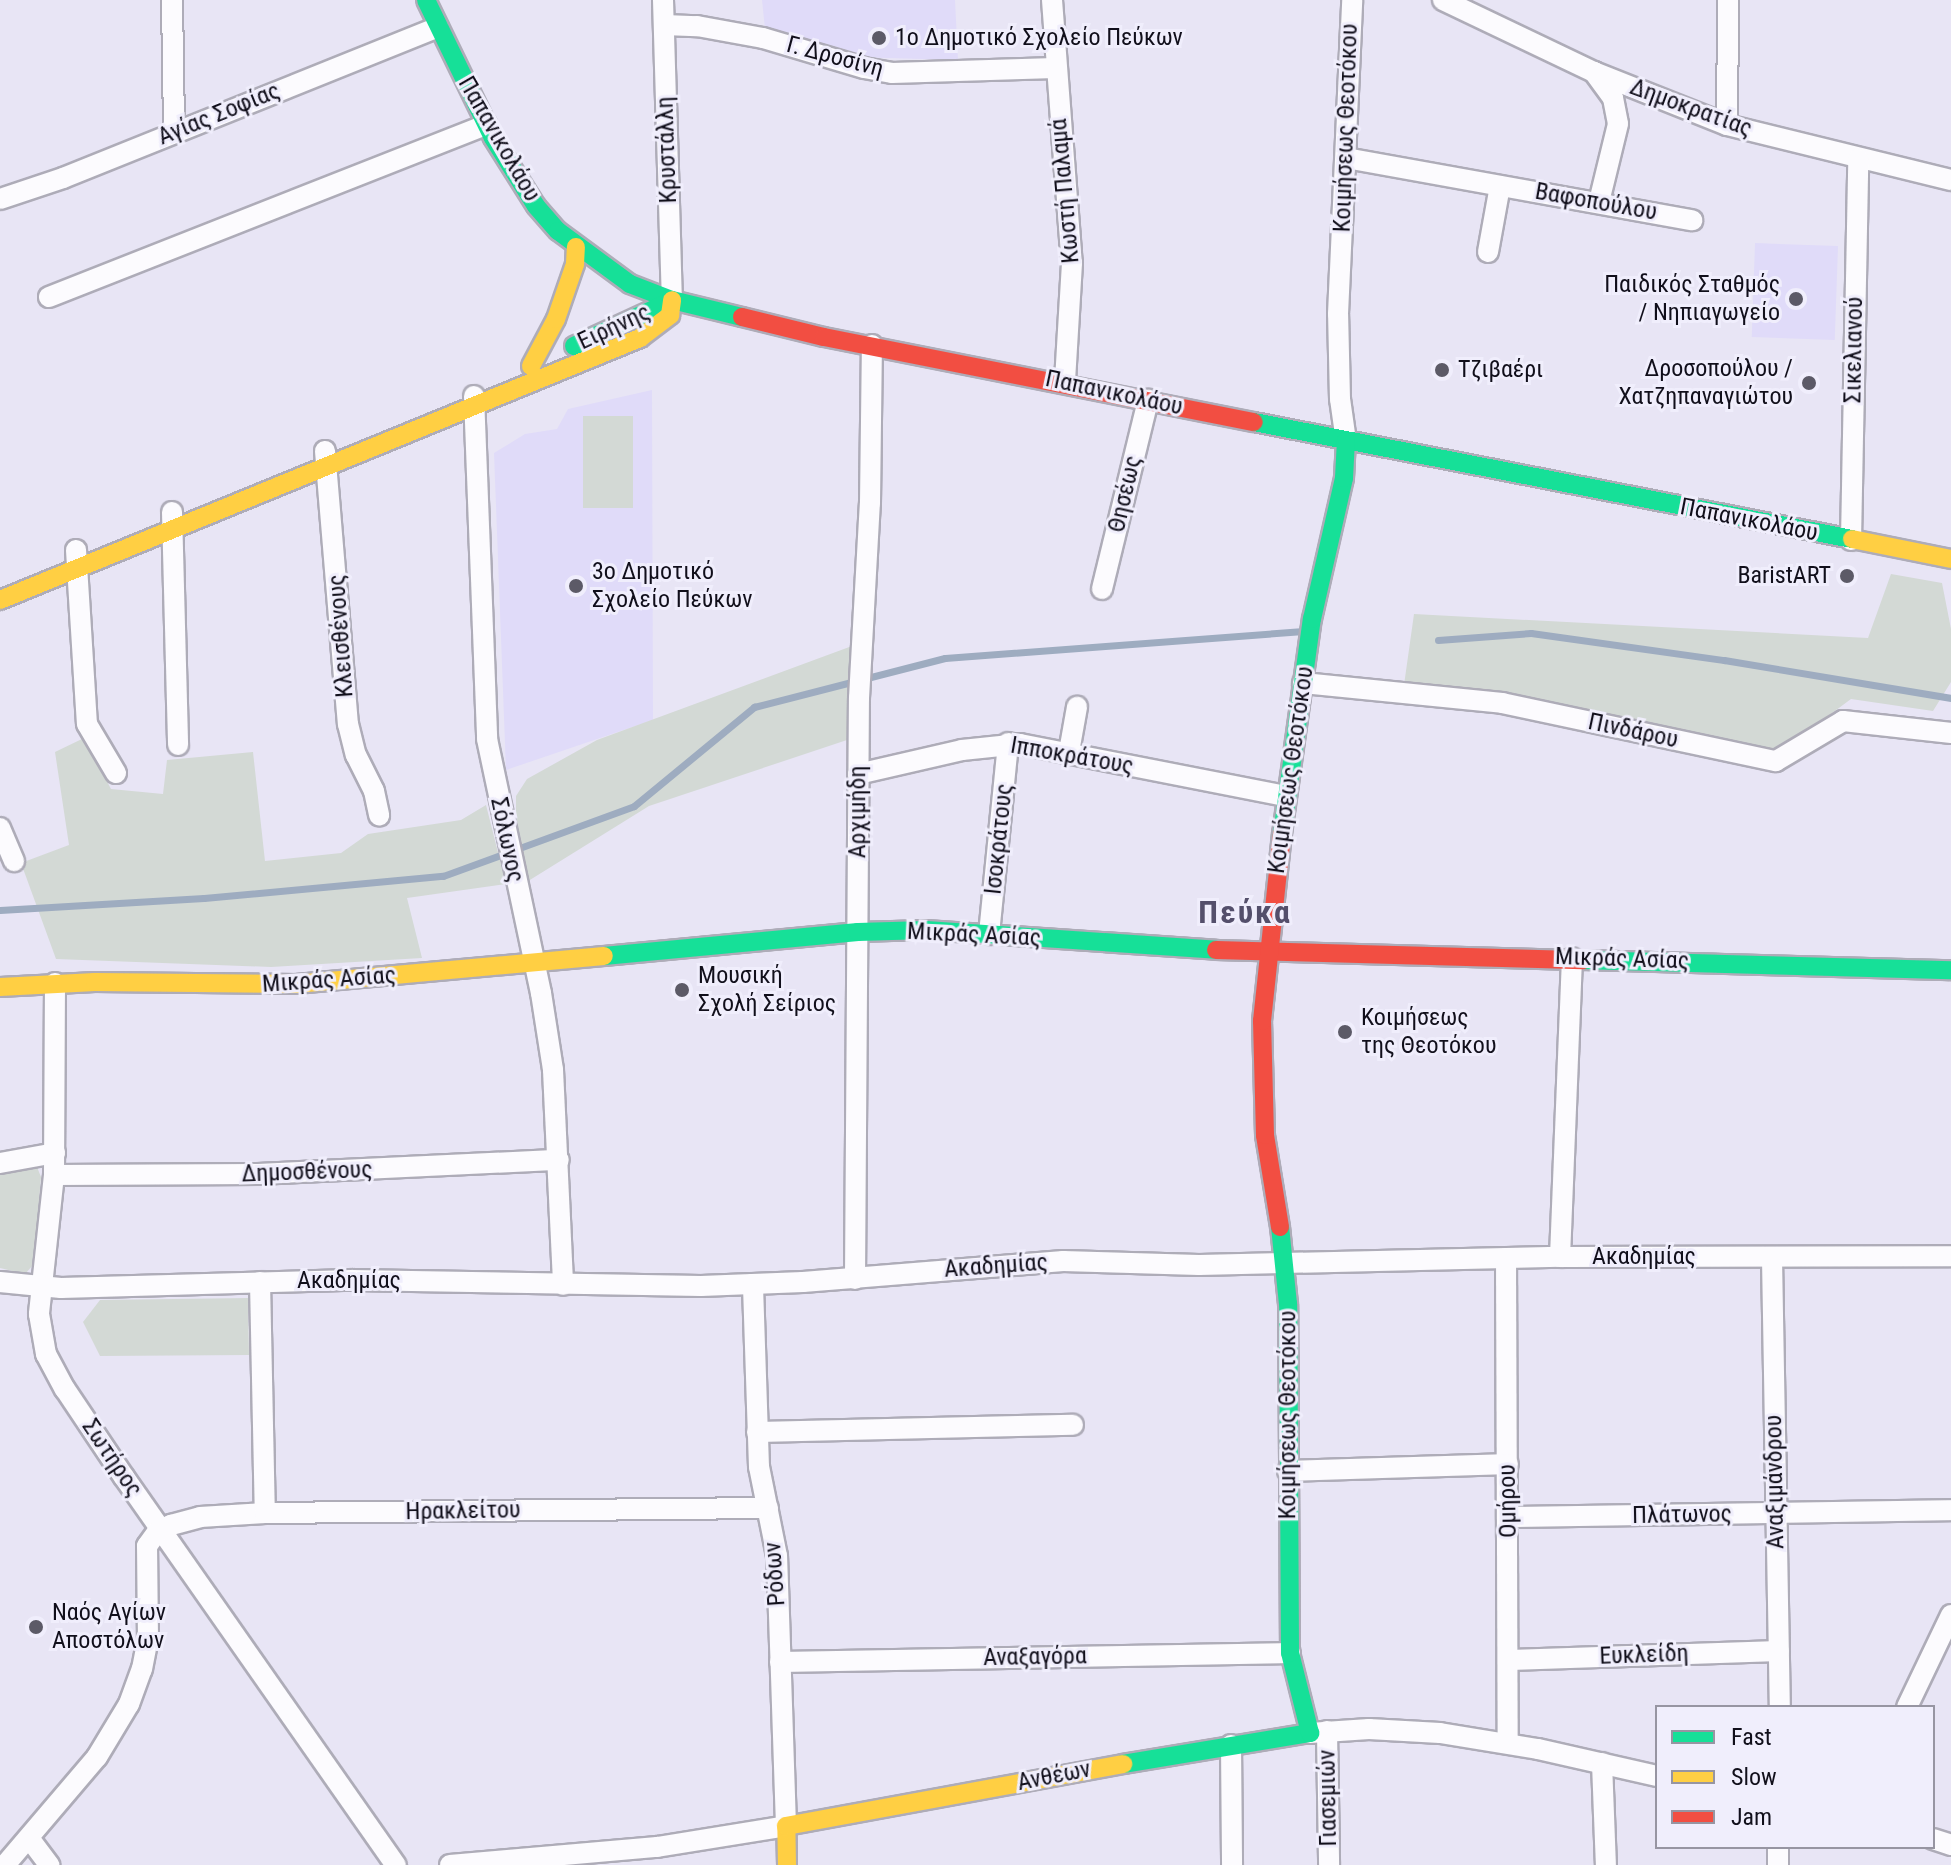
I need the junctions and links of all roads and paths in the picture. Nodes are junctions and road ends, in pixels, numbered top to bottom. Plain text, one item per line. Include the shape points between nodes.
1 (172, 0) edge
2 (426, 0) edge
3 (663, 0) edge
4 (1052, 0) edge
5 (1352, 0) edge
6 (1443, 0) edge
7 (1728, 0) edge
8 (664, 25) junction
9 (438, 27) junction
10 (1055, 68) junction
11 (1594, 72) junction
12 (486, 125) junction
13 (1727, 125) junction
14 (174, 131) junction
15 (1346, 158) junction
16 (1858, 159) junction
17 (1951, 180) edge
18 (1500, 186) junction
19 (0, 199) edge
20 (1599, 202) junction
21 (1692, 220) dead end
22 (576, 247) junction
23 (1488, 252) dead end
24 (49, 297) dead end
25 (672, 300) junction
26 (872, 345) junction
27 (531, 366) junction
28 (1065, 382) junction
29 (474, 399) junction
30 (1148, 400) junction
31 (1346, 441) junction
32 (326, 459) junction
33 (172, 521) junction
34 (1851, 540) junction
35 (77, 559) junction
36 (1951, 559) edge
37 (0, 581) edge
38 (1102, 589) dead end
39 (0, 600) edge
40 (1303, 683) junction
41 (1077, 707) dead end
42 (1951, 733) edge
43 (1008, 743) junction
44 (178, 745) dead end
45 (1069, 752) junction
46 (116, 773) dead end
47 (858, 774) junction
48 (1286, 796) junction
49 (379, 815) dead end
50 (0, 828) edge
51 (14, 861) dead end
52 (858, 932) junction
53 (989, 934) junction
54 (1267, 952) junction
55 (1572, 958) junction
56 (535, 963) junction
57 (1951, 970) edge
58 (55, 983) junction
59 (0, 987) edge
60 (55, 1153) junction
61 (559, 1160) junction
62 (0, 1163) edge
63 (54, 1175) junction
64 (1951, 1256) edge
65 (1560, 1257) junction
66 (1506, 1258) junction
67 (1772, 1258) junction
68 (1285, 1261) junction
69 (855, 1279) junction
70 (0, 1282) edge
71 (260, 1282) junction
72 (753, 1284) junction
73 (563, 1285) junction
74 (42, 1287) junction
75 (1073, 1425) dead end
76 (757, 1432) junction
77 (1508, 1464) junction
78 (1288, 1471) junction
79 (768, 1508) junction
80 (1951, 1510) edge
81 (265, 1513) junction
82 (1775, 1514) junction
83 (1509, 1517) junction
84 (161, 1530) junction
85 (1951, 1615) edge
86 (1779, 1651) junction
87 (1290, 1653) junction
88 (1510, 1660) junction
89 (780, 1662) junction
90 (1780, 1705) edge
91 (1908, 1705) edge
92 (1318, 1732) junction
93 (1508, 1743) junction
94 (1231, 1745) junction
95 (1602, 1763) junction
96 (1655, 1776) edge
97 (786, 1826) junction
98 (29, 1838) junction
99 (5, 1865) edge
100 (49, 1865) edge
101 (396, 1865) edge
102 (450, 1865) edge
103 (787, 1865) edge
104 (1232, 1865) edge
105 (1329, 1865) edge
106 (1606, 1865) edge

1 - 14 street
2 - 9 street, Παπανικολάου
3 - 8 street, Κρυστάλλη
4 - 10 street, Κωστή Παλαμά
5 - 15 street, Κοιμήσεως Θεοτόκου
6 - 11 street, Δημοκρατίας
7 - 13 street
8 - 10 street, Γ. Δροσίνη via 763,38 892,73
8 - 25 street, Κρυστάλλη
9 - 12 street, Παπανικολάου
9 - 14 street, Αγίας Σοφίας
10 - 28 street, Κωστή Παλαμά via 1072,263
11 - 13 street, Δημοκρατίας
11 - 20 street via 1613,98 1618,124
12 - 22 street, Παπανικολάου via 536,206
12 - 24 street
13 - 16 street, Δημοκρατίας
14 - 19 street, Αγίας Σοφίας
15 - 18 street, Βαφοπούλου
15 - 31 street, Κοιμήσεως Θεοτόκου via 1338,365
16 - 17 street, Δημοκρατίας
16 - 34 street, Σικελιανού
18 - 20 street, Βαφοπούλου
18 - 23 street, Βαφοπούλου
20 - 21 street, Βαφοπούλου
22 - 25 street, Παπανικολάου via 630,284
22 - 27 street via 556,319
25 - 26 street, Παπανικολάου
25 - 27 street, Ειρήνης
25 - 29 street, Ειρήνης via 670,315 640,338
26 - 28 street, Παπανικολάου
26 - 47 street, Αρχιμήδη
27 - 29 street, Ειρήνης
28 - 30 street, Παπανικολάου
29 - 32 street, Ειρήνης
29 - 56 street, Σόλωνος via 485,711 504,831
30 - 31 street, Παπανικολάου
30 - 38 street, Θησέως
31 - 34 street, Παπανικολάου
31 - 40 street, Κοιμήσεως Θεοτόκου via 1344,478 1317,590
32 - 33 street, Ειρήνης
32 - 49 street, Κλεισθένους via 348,724
33 - 35 street, Ειρήνης
33 - 44 street
34 - 36 street, Παπανικολάου
35 - 37 street, Ειρήνης
35 - 39 street, Ειρήνης
35 - 46 street via 87,724
40 - 42 street, Πινδάρου via 1502,703 1776,761 1843,721
40 - 48 street, Κοιμήσεως Θεοτόκου
41 - 45 street
43 - 45 street, Ιπποκράτους
43 - 47 street, Ιπποκράτους
43 - 53 street, Ισοκράτους
45 - 48 street, Ιπποκράτους
47 - 52 street, Αρχιμήδη
48 - 54 street, Κοιμήσεως Θεοτόκου
50 - 51 street
52 - 53 street, Μικράς Ασίας
52 - 56 street, Μικράς Ασίας
52 - 69 street, Αρχιμήδη
53 - 54 street, Μικράς Ασίας
54 - 55 street, Μικράς Ασίας
54 - 68 street, Κοιμήσεως Θεοτόκου via 1262,1021 1265,1135
55 - 57 street, Μικράς Ασίας
55 - 65 street
56 - 58 street, Μικράς Ασίας via 245,986
56 - 61 street, Σόλωνος via 553,1070
58 - 59 street, Μικράς Ασίας
58 - 60 street, Σωτήρος
60 - 62 street
60 - 63 street, Σωτήρος
61 - 63 street, Δημοσθένους via 286,1173
61 - 73 street, Σόλωνος
63 - 74 street, Σωτήρος
64 - 67 street, Ακαδημίας
65 - 66 street, Ακαδημίας
65 - 67 street, Ακαδημίας
66 - 68 street, Ακαδημίας
66 - 77 street, Ομήρου
67 - 82 street, Αναξιμάνδρου
68 - 69 street, Ακαδημίας via 1063,1261
68 - 78 street, Κοιμήσεως Θεοτόκου
69 - 72 street, Ακαδημίας
70 - 74 street, Ακαδημίας
71 - 73 street, Ακαδημίας
71 - 74 street, Ακαδημίας
71 - 81 street
72 - 73 street, Ακαδημίας
72 - 76 street, Ρόδων
74 - 84 street, Σωτήρος via 40,1331 53,1369
75 - 76 street
76 - 79 street, Ρόδων
77 - 78 street
77 - 83 street, Ομήρου
78 - 87 street, Κοιμήσεως Θεοτόκου
79 - 81 street, Ηρακλείτου
79 - 89 street, Ρόδων via 777,1556
80 - 82 street, Πλάτωνος
81 - 84 street, Ηρακλείτου via 192,1518
82 - 83 street, Πλάτωνος
82 - 86 street, Αναξιμάνδρου
83 - 88 street, Ομήρου
84 - 98 street via 147,1546 148,1639 134,1694 97,1757
84 - 101 street, Σωτήρος
85 - 91 street
86 - 88 street, Ευκλείδη
86 - 90 street, Αναξιμάνδρου
87 - 89 street, Αναξαγόρα
87 - 92 street, Κοιμήσεως Θεοτόκου
88 - 93 street, Ομήρου
89 - 97 street, Ρόδων
92 - 93 street, Ανθέων via 1405,1731
92 - 94 street, Ανθέων
92 - 105 street, Γιασεμιών
93 - 95 street, Ανθέων
94 - 97 street, Ανθέων
94 - 104 street
95 - 96 street, Ανθέων
95 - 106 street
97 - 102 street, Ανθέων via 657,1847
97 - 103 street, Ρόδων
98 - 99 street
98 - 100 street

